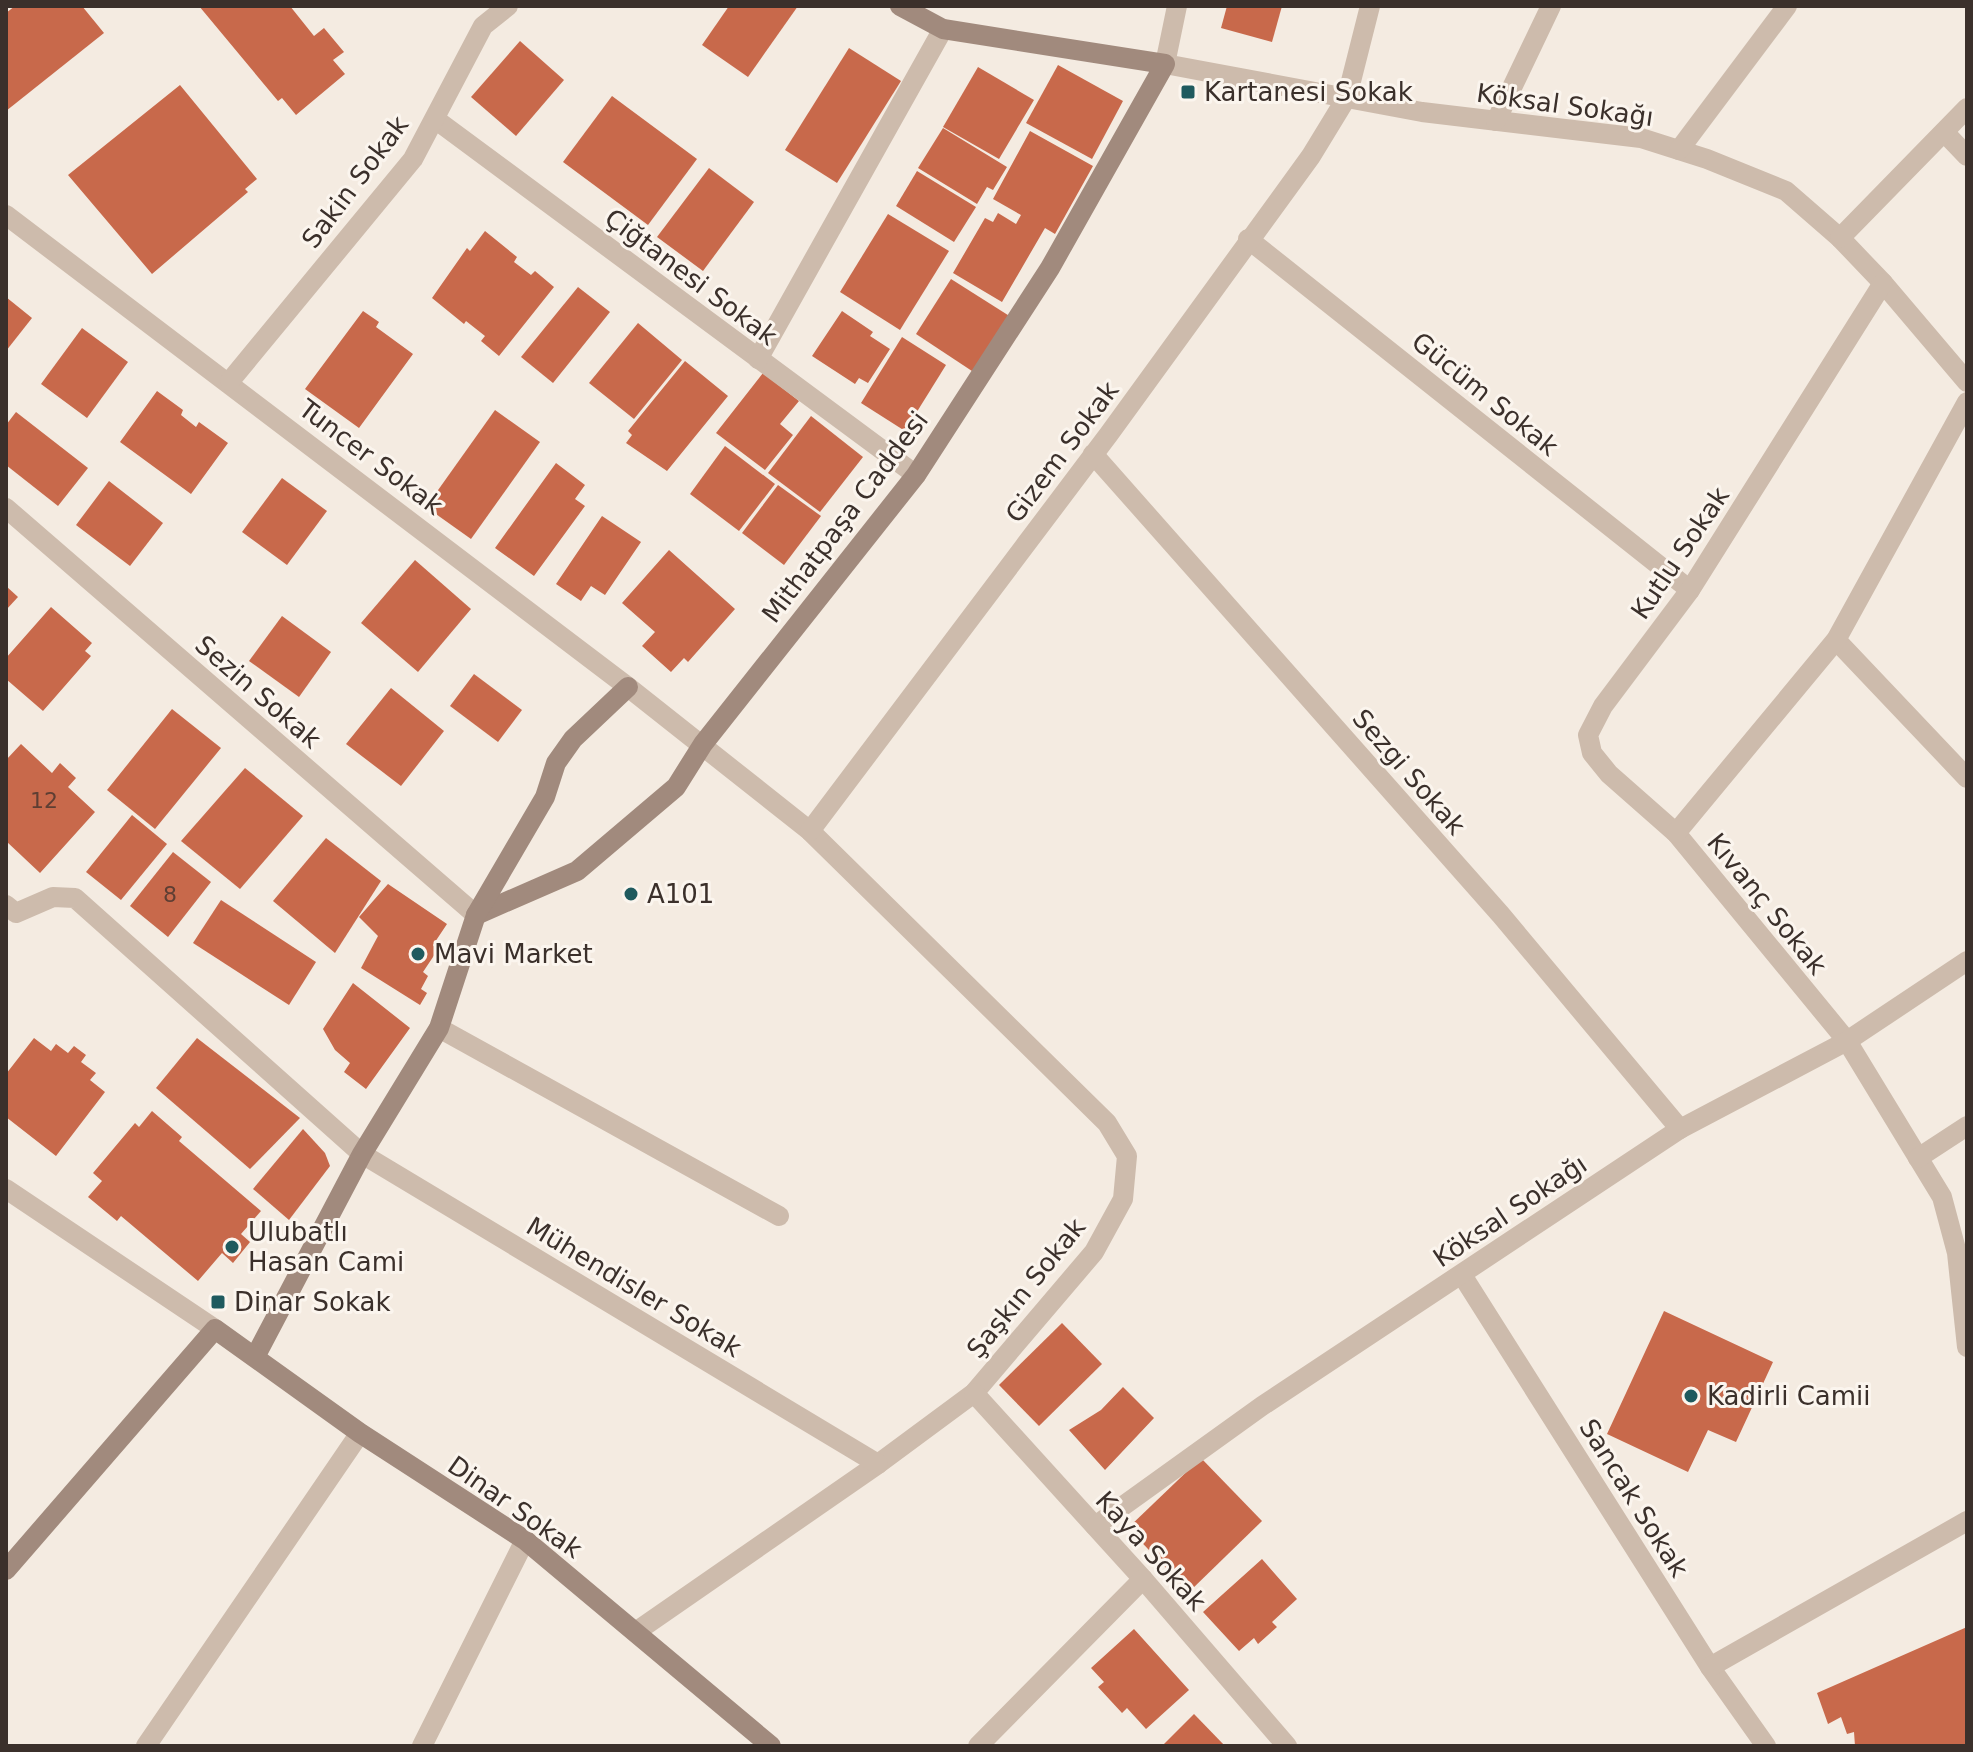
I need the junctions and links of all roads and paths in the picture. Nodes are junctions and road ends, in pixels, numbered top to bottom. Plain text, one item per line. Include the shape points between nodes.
1 (508, 6) edge
2 (900, 6) edge
3 (1177, 6) edge
4 (1370, 6) edge
5 (1551, 6) edge
6 (1787, 6) edge
7 (943, 29) junction
8 (1165, 64) junction
9 (1347, 97) junction
10 (1967, 108) edge
11 (435, 119) junction
12 (1496, 121) junction
13 (1945, 133) junction
14 (1679, 150) junction
15 (1967, 156) edge
16 (6, 215) edge
17 (1840, 238) junction
18 (1248, 239) junction
19 (1883, 283) junction
20 (758, 359) junction
21 (230, 381) junction
22 (1967, 382) edge
23 (1967, 402) edge
24 (1093, 454) junction
25 (916, 475) junction
26 (6, 508) edge
27 (1690, 590) junction
28 (1836, 640) junction
29 (628, 687) junction
30 (703, 744) junction
31 (1967, 778) edge
32 (810, 831) junction
33 (1676, 833) junction
34 (6, 905) edge
35 (476, 915) junction
36 (1967, 961) edge
37 (439, 1028) junction
38 (1847, 1041) junction
39 (1967, 1126) edge
40 (1680, 1129) junction
41 (362, 1154) junction
42 (1918, 1158) junction
43 (12, 1193) edge
44 (6, 1215) edge
45 (779, 1216) dead end
46 (1462, 1275) junction
47 (215, 1329) junction
48 (1967, 1347) edge
49 (255, 1357) junction
50 (974, 1393) junction
51 (360, 1433) junction
52 (878, 1464) junction
53 (1967, 1521) edge
54 (1095, 1526) junction
55 (525, 1540) junction
56 (6, 1570) edge
57 (1143, 1579) junction
58 (637, 1631) junction
59 (1710, 1667) junction
60 (146, 1746) edge
61 (422, 1746) edge
62 (771, 1746) edge
63 (978, 1746) edge
64 (1287, 1746) edge
65 (1766, 1746) edge

1 - 11 street, Sakin Sokak via 483,26
2 - 7 street
3 - 8 street
4 - 9 street, Gizem Sokak
5 - 12 street
6 - 14 street
7 - 8 street
7 - 20 street
8 - 9 street, Köksal Sokağı
8 - 25 street, Mithatpaşa Caddesi via 1050,268
9 - 12 street, Köksal Sokağı
9 - 18 street, Gizem Sokak via 1311,156
10 - 13 street
11 - 20 street, Çiğtanesi Sokak
11 - 21 street, Sakin Sokak via 413,159
12 - 14 street, Köksal Sokağı via 1641,138
13 - 15 street
13 - 17 street
14 - 17 street, Köksal Sokağı via 1786,191
16 - 21 street, Tuncer Sokak
17 - 19 street, Köksal Sokağı
18 - 24 street, Gizem Sokak
18 - 27 street, Gücüm Sokak
19 - 22 street, Köksal Sokağı
19 - 27 street, Kutlu Sokak
20 - 25 street, Çiğtanesi Sokak
21 - 29 street, Tuncer Sokak
23 - 28 street, Kıvanç Sokak
24 - 32 street, Gizem Sokak
24 - 40 street, Sezgi Sokak via 1501,915
25 - 30 street, Mithatpaşa Caddesi
26 - 35 street, Sezin Sokak
27 - 33 street, Kutlu Sokak via 1603,706 1588,735 1592,753 1609,774
28 - 31 street
28 - 33 street, Kıvanç Sokak
29 - 30 street, Tuncer Sokak
29 - 35 street via 573,739 556,763 545,797
30 - 32 street, Şaşkın Sokak
30 - 35 street, Mithatpaşa Caddesi via 676,787 577,871
32 - 50 street, Şaşkın Sokak via 1107,1123 1127,1156 1123,1199 1094,1252
33 - 38 street, Kıvanç Sokak
34 - 41 street, Mühendisler Sokak via 16,913 53,897 75,898
35 - 37 street
36 - 38 street, Köksal Sokağı
37 - 41 street
37 - 45 street
38 - 40 street, Köksal Sokağı
38 - 42 street, Kıvanç Sokak
39 - 42 street
40 - 46 street, Köksal Sokağı
41 - 49 street
41 - 52 street, Mühendisler Sokak
42 - 48 street, Kıvanç Sokak via 1942,1197 1957,1253
43 - 44 street
43 - 47 street
46 - 54 street, Köksal Sokağı via 1262,1406
46 - 59 street, Sancak Sokak
47 - 49 street, Dinar Sokak
47 - 56 street
49 - 51 street, Dinar Sokak
50 - 52 street, Şaşkın Sokak
50 - 54 street, Kaya Sokak
51 - 55 street, Dinar Sokak
51 - 60 street
52 - 58 street, Şaşkın Sokak
53 - 59 street
54 - 57 street, Kaya Sokak
55 - 58 street, Dinar Sokak
55 - 61 street
57 - 63 street
57 - 64 street, Kaya Sokak
58 - 62 street, Dinar Sokak
59 - 65 street, Sancak Sokak

